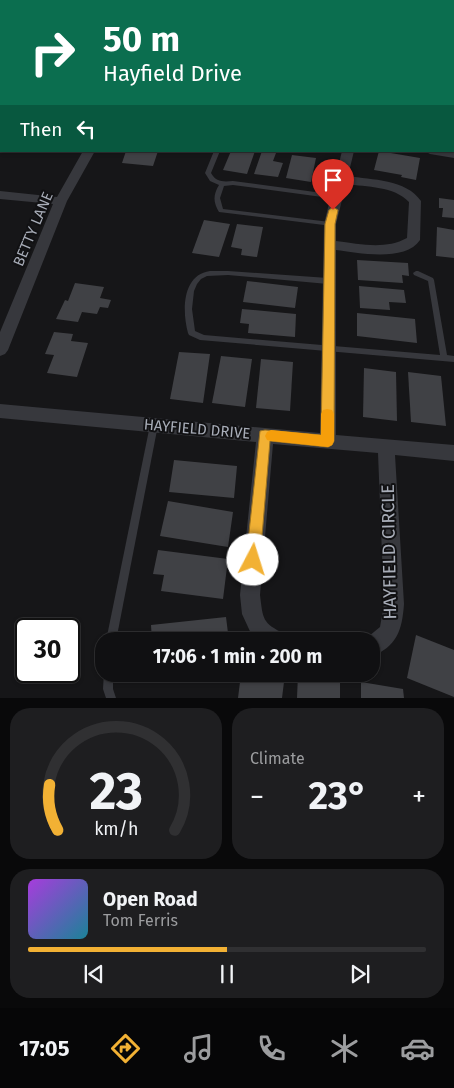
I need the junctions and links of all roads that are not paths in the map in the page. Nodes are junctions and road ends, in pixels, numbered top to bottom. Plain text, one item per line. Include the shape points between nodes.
1 (88, 152) edge
2 (217, 152) edge
3 (348, 152) edge
4 (436, 152) edge
5 (454, 155) edge
6 (342, 179) junction
7 (222, 184) junction
8 (0, 195) edge
9 (337, 197) junction
10 (61, 201) junction
11 (330, 224) junction
12 (330, 245) junction
13 (416, 273) dead end
14 (328, 281) junction
15 (327, 348) junction
16 (0, 350) edge
17 (444, 358) junction
18 (454, 359) edge
19 (0, 411) edge
20 (154, 425) junction
21 (265, 435) junction
22 (328, 441) junction
23 (386, 447) junction
24 (454, 453) edge
25 (113, 632) edge
26 (261, 632) edge
27 (380, 643) edge
28 (108, 682) edge
29 (111, 698) edge

1 - 10 street, BETTY LANE
2 - 7 lane via 208,173 212,180
3 - 6 street
4 - 5 street
6 - 9 street
6 - 12 street via 406,192 415,201 413,240 401,248 374,250
7 - 9 lane
7 - 11 lane via 216,201 222,211
8 - 10 street
9 - 11 street
10 - 16 street, BETTY LANE
11 - 12 street
12 - 14 street
13 - 17 lane via 431,280
14 - 15 street
14 - 15 lane via 205,274 197,279 190,296 188,323 192,333 203,338
15 - 17 lane
15 - 22 street
17 - 18 lane
19 - 20 street, HAYFIELD DRIVE
20 - 21 street, HAYFIELD DRIVE
20 - 25 lane
21 - 22 street, HAYFIELD DRIVE
21 - 26 street via 250,595 252,614
22 - 23 street, HAYFIELD DRIVE
23 - 24 street, HAYFIELD DRIVE
23 - 27 street, HAYFIELD CIRCLE via 394,604 392,626
28 - 29 lane

